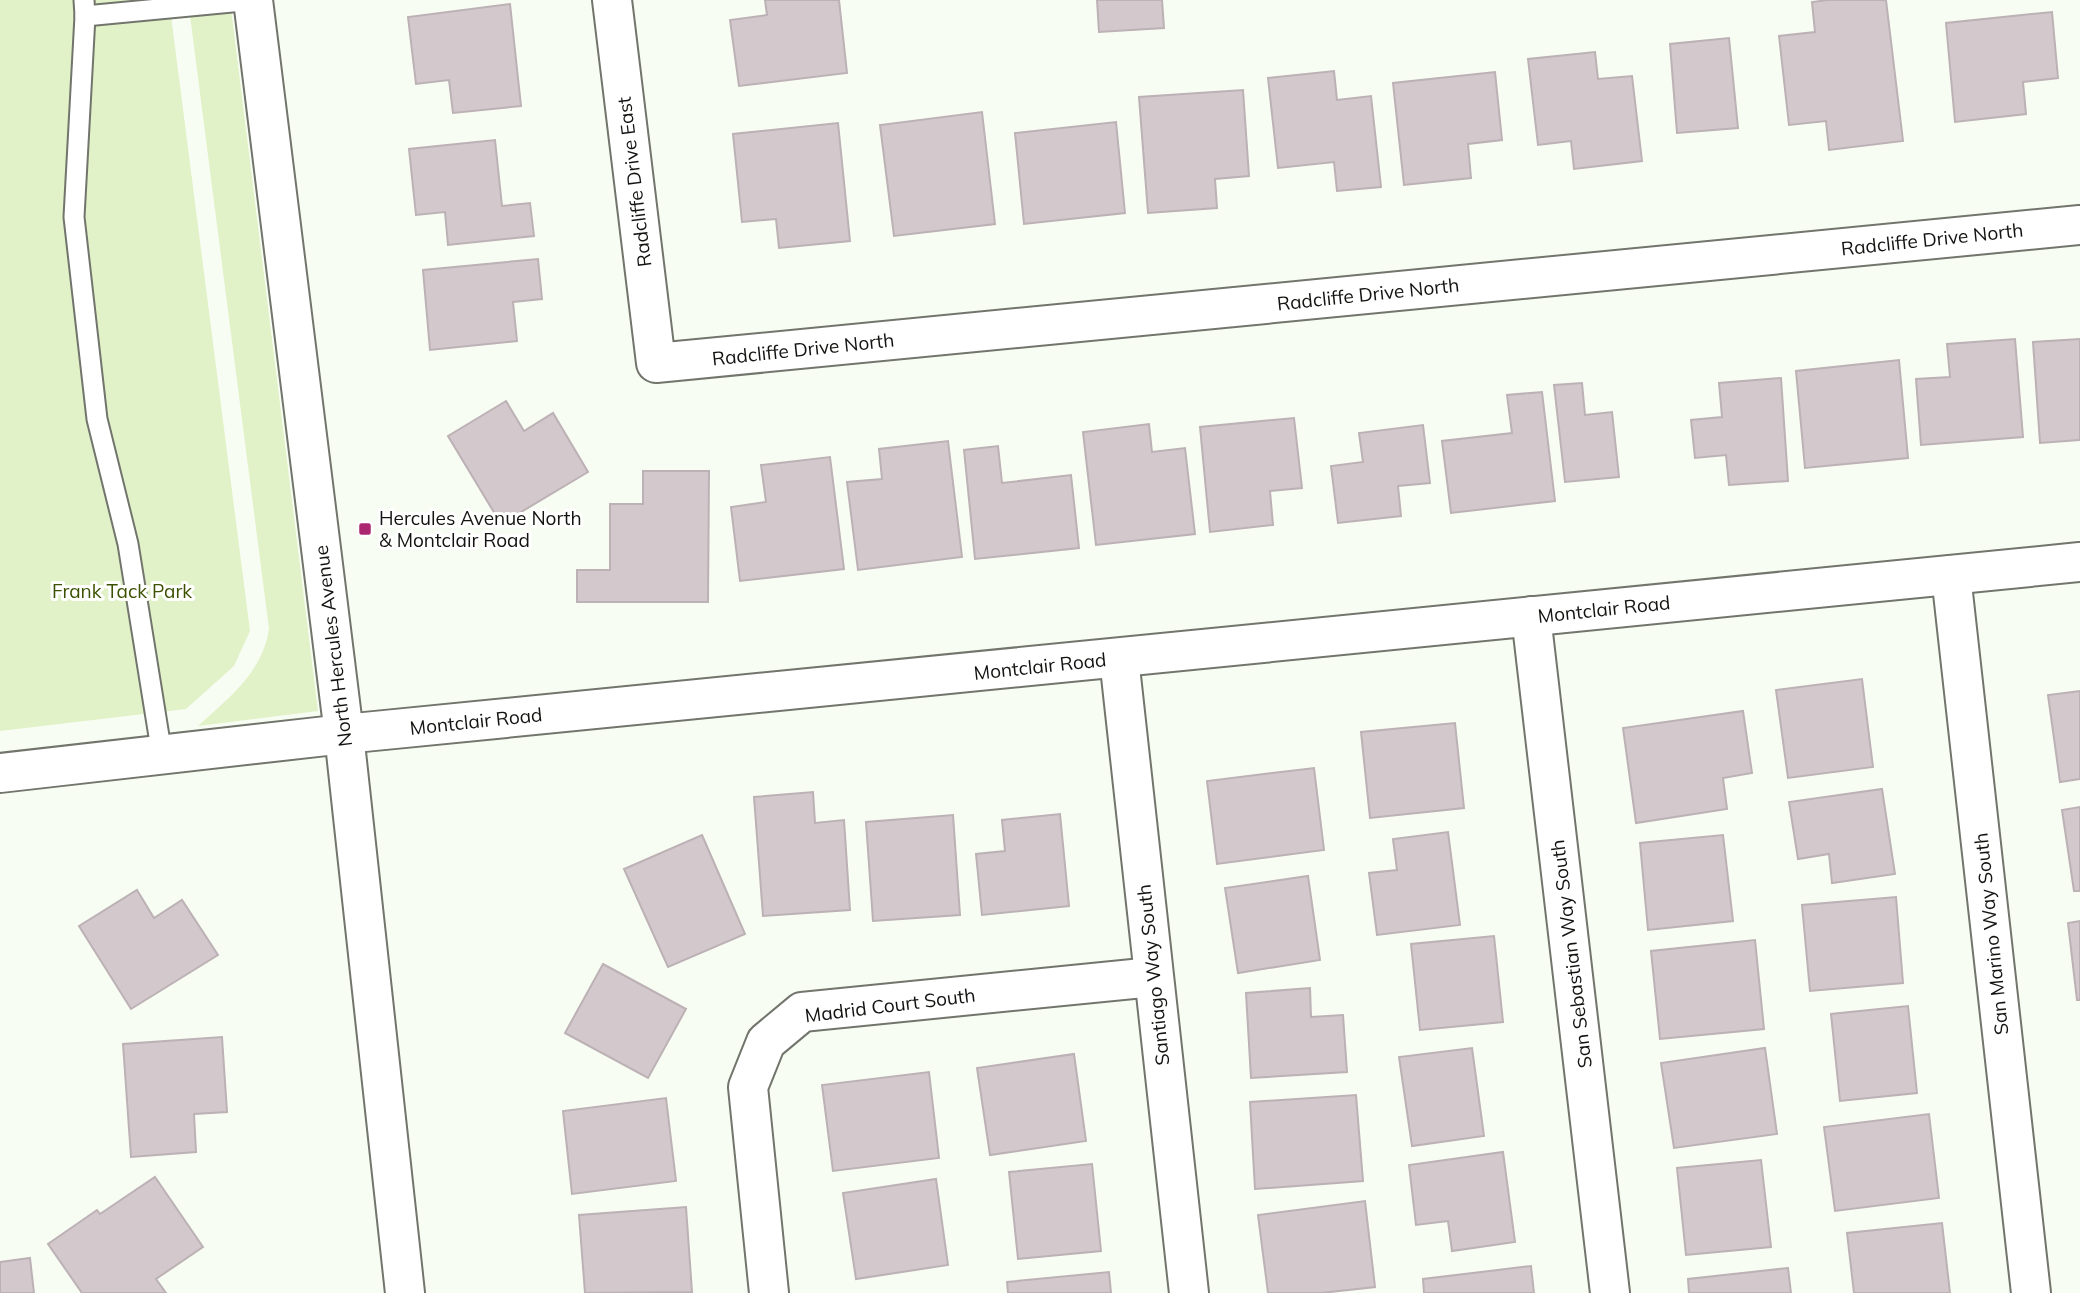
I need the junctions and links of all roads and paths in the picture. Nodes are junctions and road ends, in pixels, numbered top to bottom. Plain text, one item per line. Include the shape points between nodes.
1 (253, 0) edge
2 (612, 0) edge
3 (84, 8) edge
4 (2080, 225) edge
5 (656, 363) joint
6 (2080, 562) edge
7 (1951, 575) junction
8 (1531, 616) junction
9 (1119, 658) junction
10 (344, 734) junction
11 (162, 755) junction
12 (0, 773) edge
13 (1153, 977) junction
14 (405, 1293) edge
15 (769, 1293) edge
16 (1189, 1293) edge
17 (1610, 1293) edge
18 (2031, 1293) edge

1 - 3 lane
1 - 10 street, North Hercules Avenue
2 - 5 street, Radcliffe Drive East
3 - 11 lane via 74,217 97,419 128,544
4 - 5 street, Radcliffe Drive North
6 - 7 street, Montclair Road
7 - 8 street, Montclair Road
7 - 18 street, San Marino Way South
8 - 9 street, Montclair Road
8 - 17 street, San Sebastian Way South
9 - 10 street, Montclair Road
9 - 13 street, Santiago Way South
10 - 11 street, Montclair Road
10 - 14 street, North Hercules Avenue
11 - 12 street, Montclair Road
13 - 15 street, Madrid Court South via 802,1012 766,1042 748,1087
13 - 16 street, Santiago Way South

